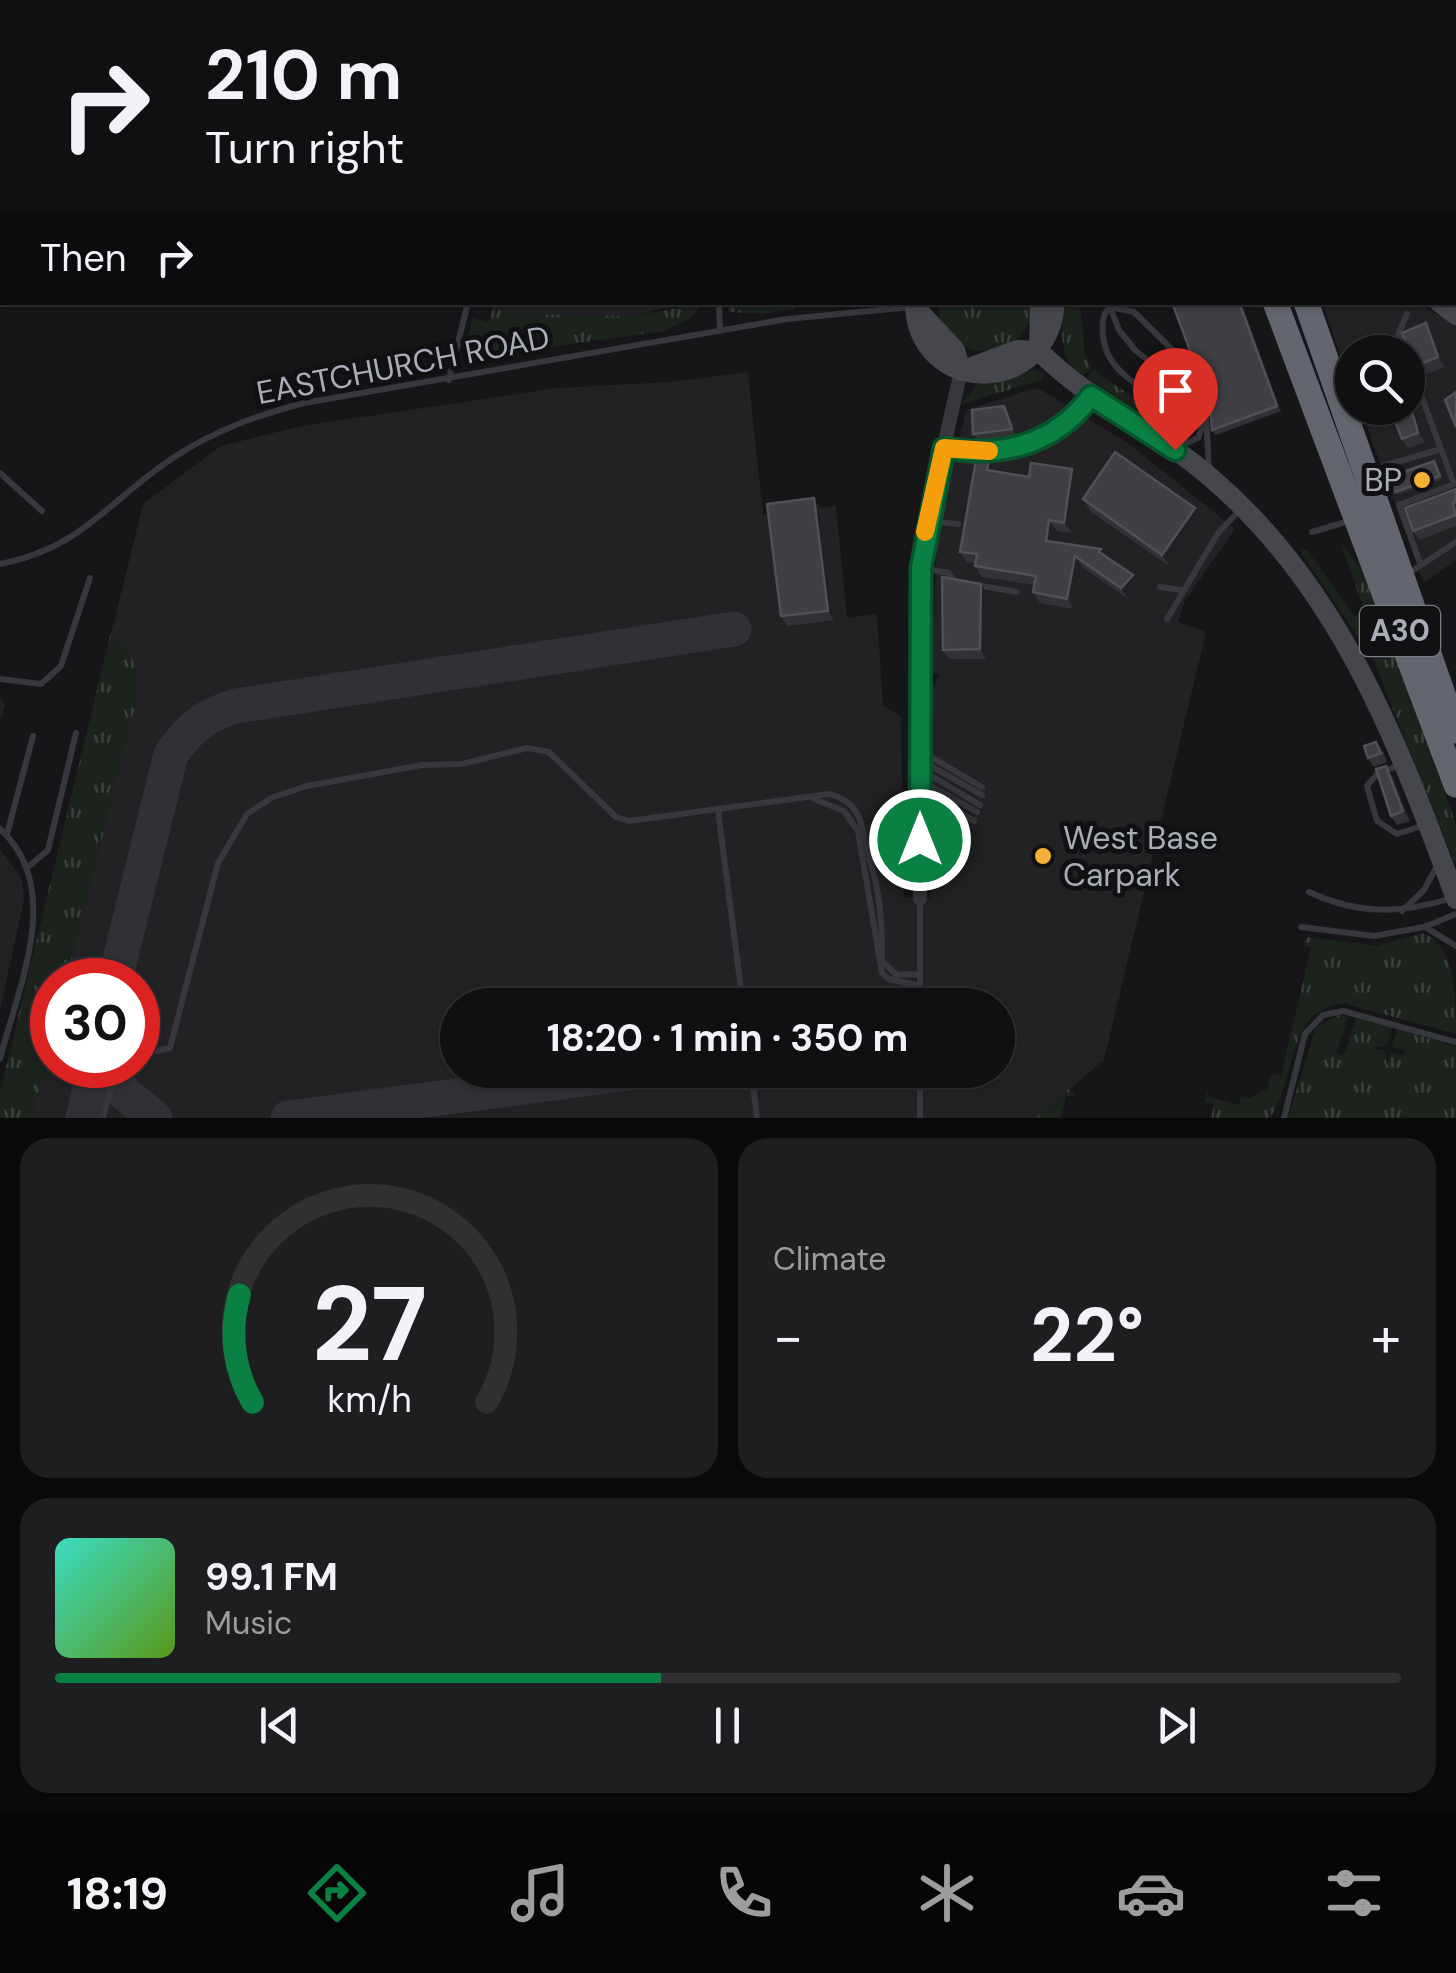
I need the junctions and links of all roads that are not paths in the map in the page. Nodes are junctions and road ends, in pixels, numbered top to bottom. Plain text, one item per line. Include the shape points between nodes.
1 (467, 305) edge
2 (719, 305) edge
3 (908, 305) edge
4 (917, 305) edge
5 (1040, 305) edge
6 (1056, 305) edge
7 (1277, 305) edge
8 (1307, 305) edge
9 (1110, 307) junction
10 (1407, 314) dead end
11 (720, 331) junction
12 (1398, 335) edge
13 (1039, 350) junction
14 (961, 372) junction
15 (449, 380) junction
16 (1091, 396) junction
17 (1202, 405) junction
18 (1425, 406) edge
19 (1206, 414) junction
20 (944, 448) junction
21 (1178, 448) junction
22 (1441, 450) junction
23 (1360, 461) junction
24 (0, 473) edge
25 (1209, 476) junction
26 (1455, 486) edge
27 (1243, 507) junction
28 (42, 511) dead end
29 (1358, 518) junction
30 (927, 522) junction
31 (958, 524) dead end
32 (1312, 532) dead end
33 (1456, 542) edge
34 (1420, 563) junction
35 (0, 564) edge
36 (921, 568) junction
37 (90, 578) dead end
38 (1402, 582) junction
39 (1160, 587) dead end
40 (1182, 590) junction
41 (1017, 592) dead end
42 (1167, 619) dead end
43 (0, 678) edge
44 (1456, 730) edge
45 (76, 734) dead end
46 (33, 736) dead end
47 (1406, 763) junction
48 (919, 769) junction
49 (1456, 786) edge
50 (982, 791) dead end
51 (811, 798) junction
52 (979, 808) dead end
53 (718, 810) junction
54 (974, 821) dead end
55 (1429, 824) junction
56 (3, 832) edge
57 (1441, 859) junction
58 (28, 867) junction
59 (1308, 892) dead end
60 (1456, 898) edge
61 (920, 899) joint
62 (1401, 912) junction
63 (1456, 914) edge
64 (1300, 927) dead end
65 (1424, 927) junction
66 (1456, 946) edge
67 (920, 974) junction
68 (920, 986) joint
69 (740, 988) edge
70 (1456, 1042) edge
71 (160, 1050) edge
72 (0, 1059) edge
73 (111, 1088) edge
74 (753, 1088) edge
75 (920, 1088) edge
76 (103, 1118) edge
77 (757, 1118) edge
78 (920, 1118) edge
79 (1284, 1118) edge

1 - 15 lane
2 - 11 lane
3 - 11 lane, EASTCHURCH ROAD
4 - 14 street via 927,342
5 - 13 street
6 - 13 street via 1052,332
7 - 29 highway, A30
8 - 23 highway, A30
9 - 17 lane via 1119,330 1158,368 1168,390
9 - 17 lane via 1134,312 1176,350
9 - 21 lane via 1103,320 1107,357 1120,372 1186,411 1190,422
10 - 12 lane
11 - 15 lane, EASTCHURCH ROAD
13 - 14 street via 1017,350
13 - 16 street
14 - 20 street
15 - 35 lane, EASTCHURCH ROAD via 258,415 176,456 76,536
16 - 20 lane via 1060,428 1021,447
16 - 21 street
17 - 19 lane
18 - 22 lane
19 - 21 lane via 1198,438
19 - 25 lane
20 - 30 street
21 - 25 street
22 - 23 lane via 1377,468
22 - 26 lane
23 - 38 highway, A30
24 - 28 lane
25 - 27 street
26 - 34 lane via 1399,505
27 - 40 lane
27 - 47 street via 1341,631
29 - 32 lane
29 - 49 highway, A30
30 - 31 lane
30 - 36 street
33 - 34 lane
34 - 38 lane
36 - 41 lane
36 - 48 street
37 - 43 lane via 61,666 40,684
38 - 44 highway, A30
39 - 40 lane
40 - 42 lane
45 - 58 lane via 48,850
46 - 56 lane
47 - 55 street
47 - 55 lane via 1378,773 1367,786 1376,821 1397,834
48 - 50 lane
48 - 52 lane
48 - 54 lane
48 - 61 street
51 - 53 lane
51 - 67 lane via 835,795 858,811 878,879 882,961 897,975
51 - 68 lane via 838,807 856,826 882,972 889,980
53 - 69 lane
53 - 71 lane via 622,819 549,752 534,748 337,780 271,798 247,814 218,863 170,1048
55 - 57 street
56 - 58 lane
57 - 60 street
57 - 62 lane via 1424,890
58 - 72 lane via 35,916
59 - 62 lane via 1362,909
60 - 62 lane
61 - 67 lane
63 - 65 lane
64 - 65 lane via 1374,936
65 - 66 lane
67 - 68 lane
70 - 79 lane via 1344,1011 1323,1014 1305,1034
73 - 76 lane
74 - 77 lane
75 - 78 lane

